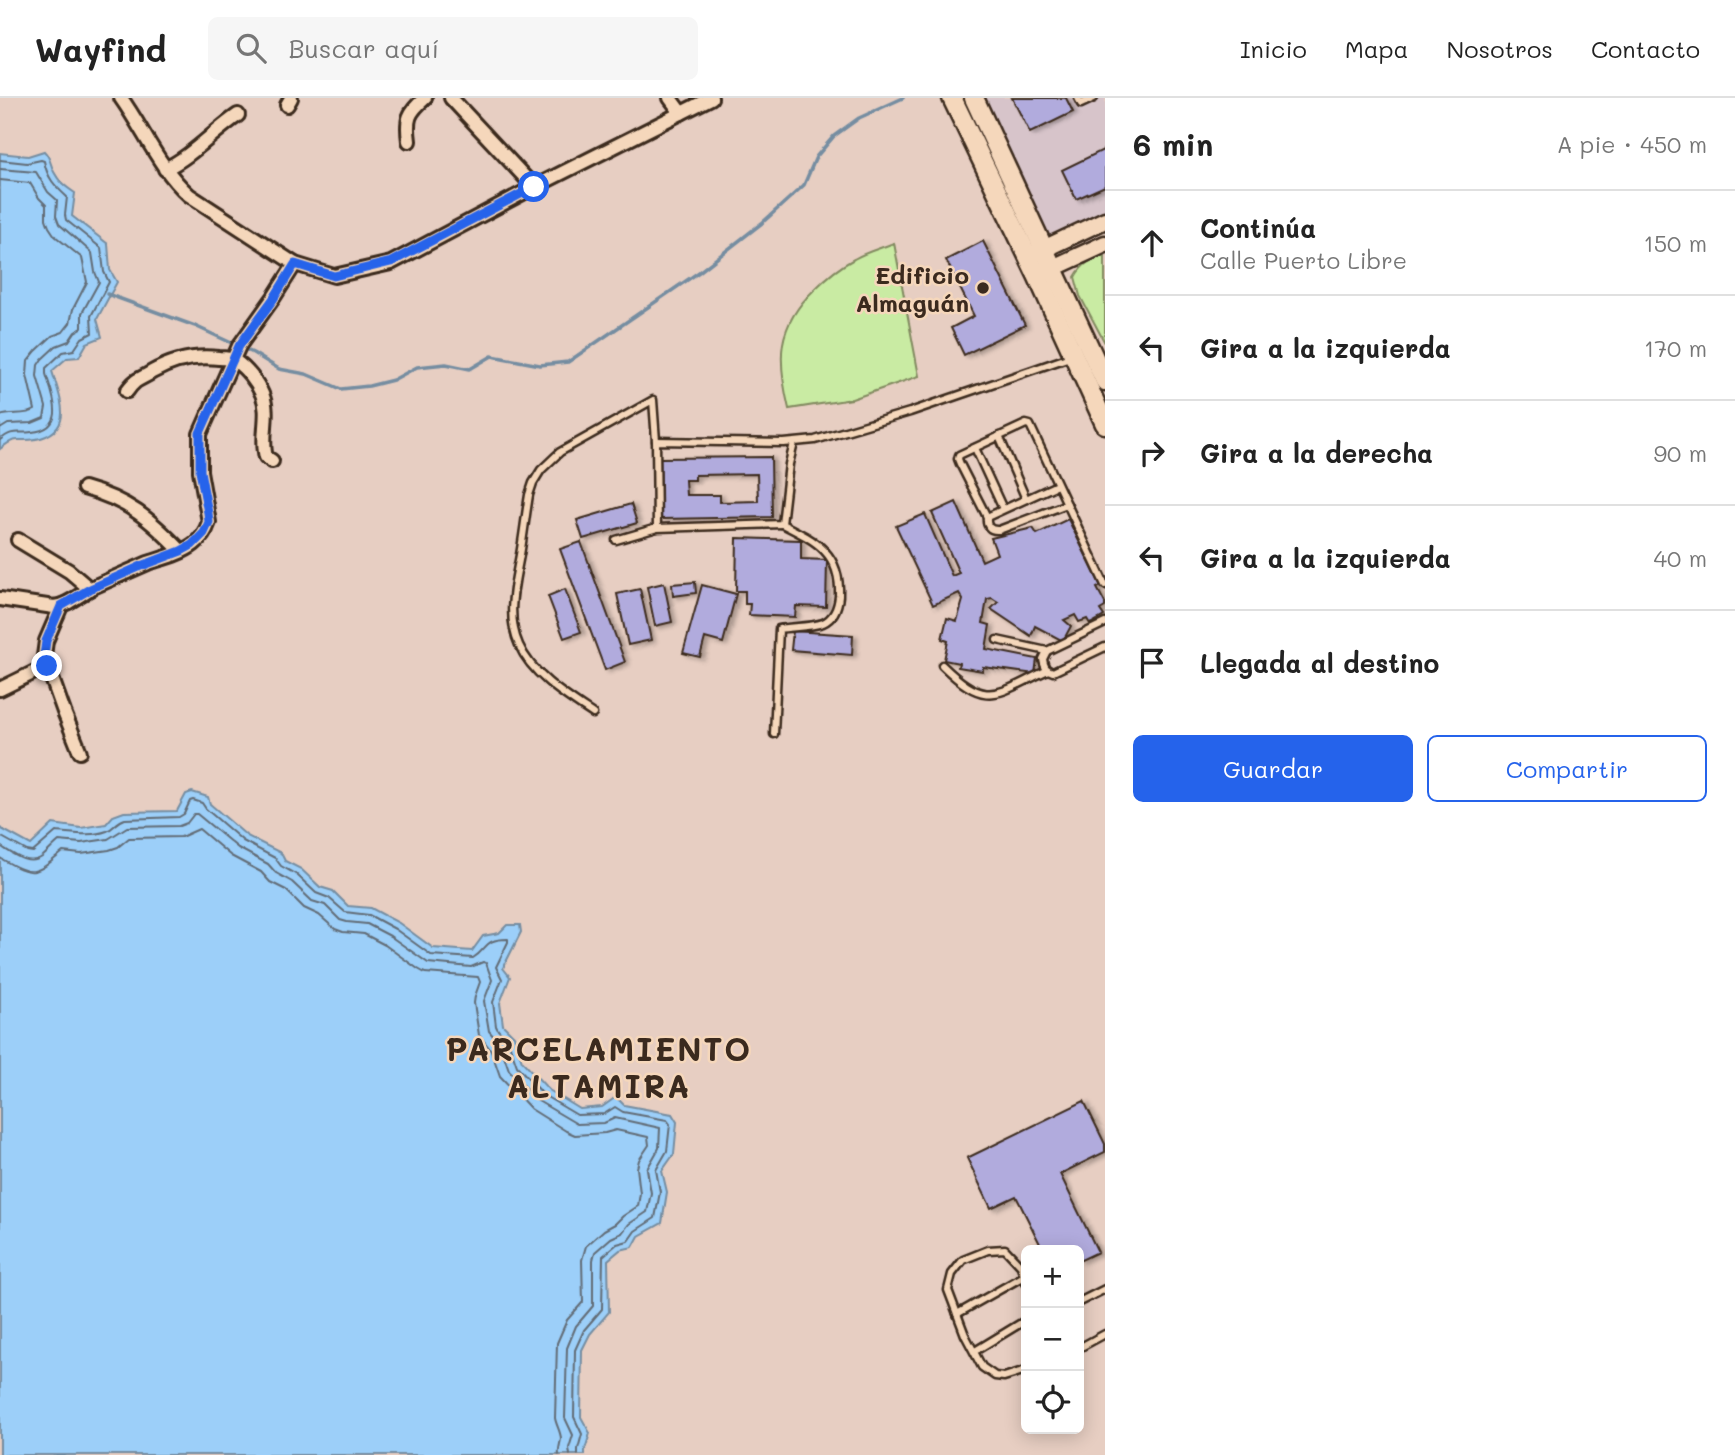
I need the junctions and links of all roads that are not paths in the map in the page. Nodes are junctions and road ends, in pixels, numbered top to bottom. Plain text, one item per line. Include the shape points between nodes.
1 (121, 98) edge
2 (425, 98) edge
3 (451, 98) edge
4 (670, 98) edge
5 (712, 98) edge
6 (952, 98) edge
7 (974, 98) edge
8 (1078, 98) edge
9 (1094, 98) edge
10 (681, 113) junction
11 (238, 115) dead end
12 (410, 141) dead end
13 (165, 169) junction
14 (534, 187) junction
15 (1105, 220) edge
16 (1105, 244) edge
17 (1045, 249) junction
18 (1028, 257) junction
19 (295, 264) junction
20 (1054, 267) junction
21 (1037, 275) junction
22 (1082, 352) junction
23 (233, 359) junction
24 (1105, 381) edge
25 (127, 391) dead end
26 (1105, 424) edge
27 (999, 436) junction
28 (656, 441) junction
29 (794, 443) junction
30 (975, 447) junction
31 (272, 461) dead end
32 (1057, 485) junction
33 (84, 488) dead end
34 (1026, 499) junction
35 (1067, 504) junction
36 (1003, 509) junction
37 (987, 517) junction
38 (782, 524) junction
39 (657, 528) junction
40 (18, 540) dead end
41 (616, 540) dead end
42 (181, 551) junction
43 (1105, 585) edge
44 (90, 589) junction
45 (0, 599) edge
46 (61, 606) junction
47 (1105, 623) edge
48 (997, 640) dead end
49 (1105, 647) edge
50 (1047, 651) junction
51 (942, 665) dead end
52 (47, 666) junction
53 (1048, 670) junction
54 (0, 690) edge
55 (593, 714) dead end
56 (775, 734) dead end
57 (80, 752) dead end
58 (1021, 1266) edge
59 (1021, 1282) edge
60 (1105, 1289) edge
61 (1084, 1300) edge
62 (957, 1314) junction
63 (1021, 1323) edge
64 (1105, 1334) edge
65 (1084, 1345) edge
66 (975, 1351) junction
67 (1023, 1371) edge

1 - 13 street
2 - 12 street via 409,115
3 - 14 street
4 - 10 street
5 - 10 street
6 - 18 main road
7 - 17 main road
8 - 9 lane via 1081,104
10 - 14 street
11 - 13 street via 186,158
13 - 19 street via 189,195
14 - 19 street via 391,262 334,276
15 - 17 street
16 - 20 street
17 - 18 street
17 - 20 main road
18 - 21 main road
19 - 23 street
20 - 21 street
20 - 22 main road
21 - 22 main road
22 - 24 main road
22 - 26 main road
22 - 29 lane via 910,412
23 - 25 street via 200,356 162,366 138,378
23 - 31 street via 261,390 266,404 264,449
23 - 42 street via 200,433 208,525 201,537
27 - 30 lane
27 - 32 lane via 1030,425
27 - 34 lane
28 - 29 lane
28 - 39 lane
28 - 55 lane via 653,400 560,452 541,470 529,495 513,598 514,632 519,647 543,677
29 - 38 lane
30 - 36 lane
30 - 37 lane via 958,459
32 - 34 lane
32 - 35 lane
33 - 42 street via 143,514
34 - 36 lane
35 - 37 lane via 999,530 989,528
35 - 43 lane
36 - 37 lane
38 - 39 lane
38 - 56 lane via 808,537 831,558 837,568 839,596 831,618 821,624 779,629
39 - 41 lane
40 - 44 street
42 - 44 street
44 - 46 street
45 - 46 street
46 - 52 street via 46,641
47 - 50 lane
48 - 50 lane
49 - 53 lane via 1053,672
50 - 53 lane via 1043,659
51 - 53 lane via 970,690 994,695
52 - 54 street
52 - 57 street
58 - 62 lane via 1004,1250 988,1250 963,1260 952,1274 948,1290
59 - 62 lane
60 - 61 lane
62 - 66 lane
63 - 66 lane
64 - 65 lane
66 - 67 lane via 982,1367 995,1376

